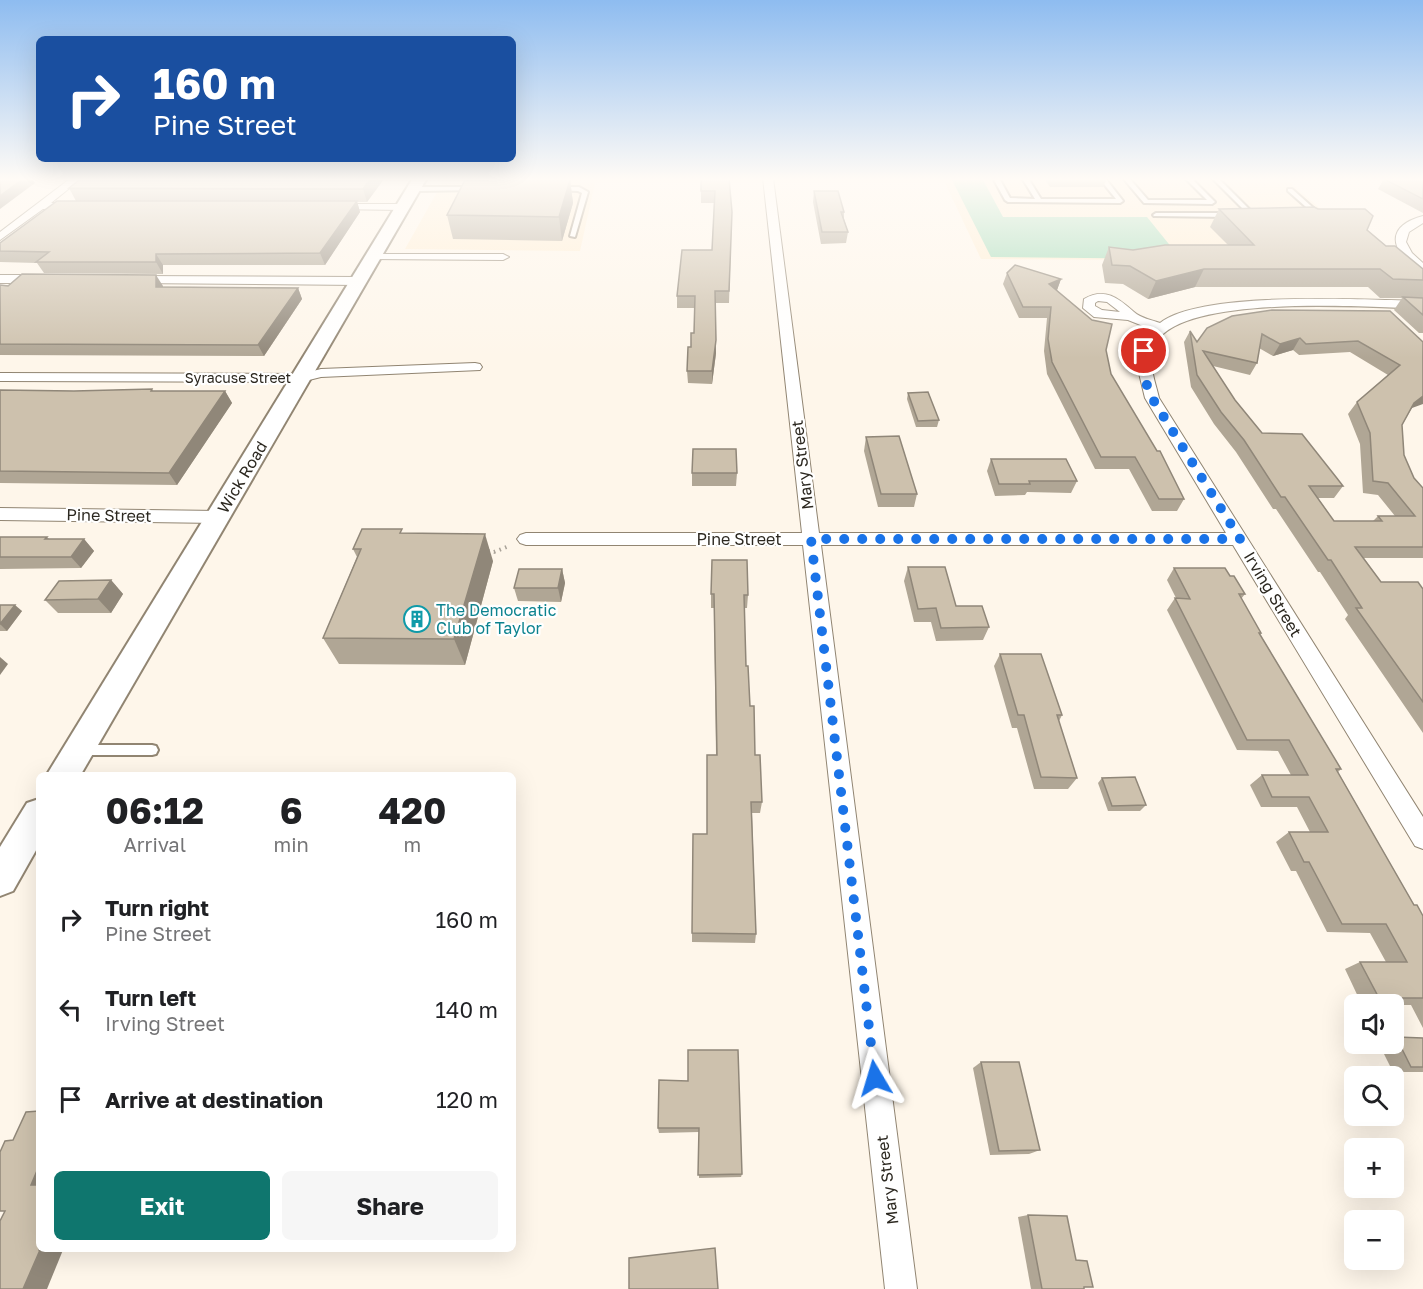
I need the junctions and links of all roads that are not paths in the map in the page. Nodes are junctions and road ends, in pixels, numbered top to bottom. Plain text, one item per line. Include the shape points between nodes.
1 (384, 238) edge
2 (775, 238) edge
3 (1400, 238) edge
4 (373, 257) junction
5 (503, 257) dead end
6 (1423, 269) edge
7 (0, 279) edge
8 (58, 279) edge
9 (116, 279) edge
10 (359, 281) junction
11 (1423, 305) edge
12 (1130, 316) dead end
13 (1161, 327) junction
14 (474, 367) dead end
15 (0, 377) edge
16 (301, 378) junction
17 (0, 514) edge
18 (218, 517) junction
19 (526, 539) road end
20 (811, 539) junction
21 (1240, 539) junction
22 (78, 750) junction
23 (152, 750) dead end
24 (64, 772) edge
25 (36, 819) edge
26 (1423, 838) edge
27 (0, 879) edge
28 (900, 1289) edge

1 - 4 street, Wick Road
2 - 20 street, Mary Street
3 - 6 street via 1406,254
4 - 5 street
4 - 10 street, Wick Road
7 - 8 street
9 - 10 street
10 - 16 street, Wick Road
11 - 13 street, Irving Street via 1241,305 1193,312
12 - 13 street
13 - 21 street, Irving Street via 1144,351 1144,380
14 - 16 street, Syracuse Street via 321,373
15 - 16 street, Syracuse Street
16 - 18 street, Wick Road
17 - 18 street, Pine Street
18 - 22 street, Wick Road
19 - 20 street, Pine Street
20 - 21 street, Pine Street
20 - 28 street, Mary Street
21 - 26 street, Irving Street
22 - 23 lane
22 - 24 street, Wick Road
25 - 27 street

